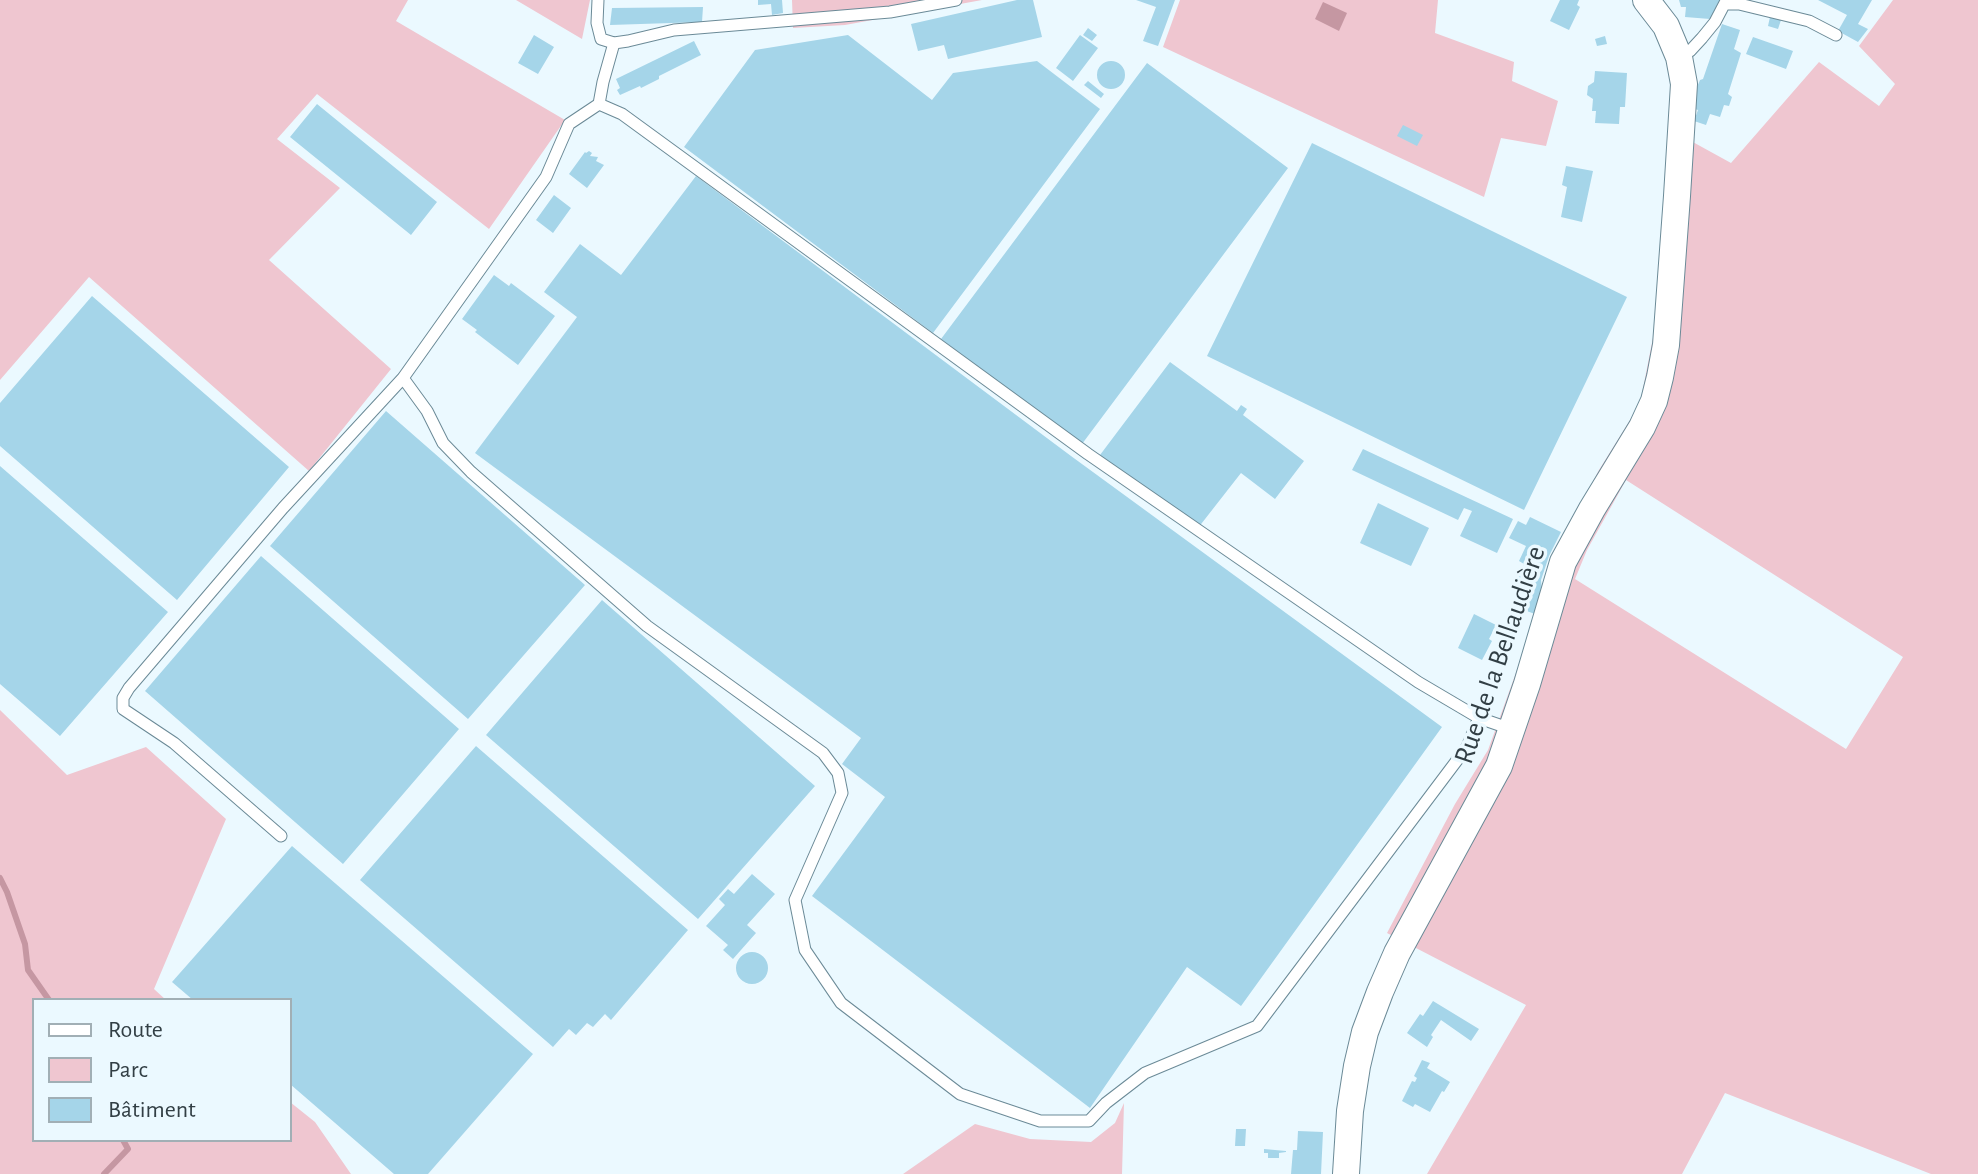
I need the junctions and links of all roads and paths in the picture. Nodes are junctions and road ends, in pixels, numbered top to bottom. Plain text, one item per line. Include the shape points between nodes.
1 (598, 0) edge
2 (956, 0) edge
3 (1646, 0) edge
4 (1725, 2) edge
5 (1836, 35) dead end
6 (614, 43) junction
7 (1679, 57) junction
8 (599, 104) junction
9 (403, 378) junction
10 (1479, 718) junction
11 (1512, 729) junction
12 (281, 836) dead end
13 (1346, 1174) edge

1 - 6 lane via 601,39
2 - 6 lane via 890,12 674,30
3 - 7 street, Rue de la Bellaudière via 1666,26
4 - 5 lane via 1809,21
4 - 7 lane via 1702,38
6 - 8 lane
7 - 11 street, Rue de la Bellaudière via 1684,84 1677,196 1666,345 1654,401 1563,562
8 - 9 lane via 569,124 546,177
8 - 10 lane via 622,114 1088,454 1418,682
9 - 10 lane via 443,443 471,472 647,626 823,753 838,773 842,793 795,900 805,950 841,1003 960,1094 1040,1121 1089,1121 1145,1073 1257,1026 1467,747
9 - 12 lane via 283,508 123,698 123,709 174,743
10 - 11 lane
11 - 13 street, Rue de la Bellaudière via 1499,766 1397,953 1365,1032 1350,1111

